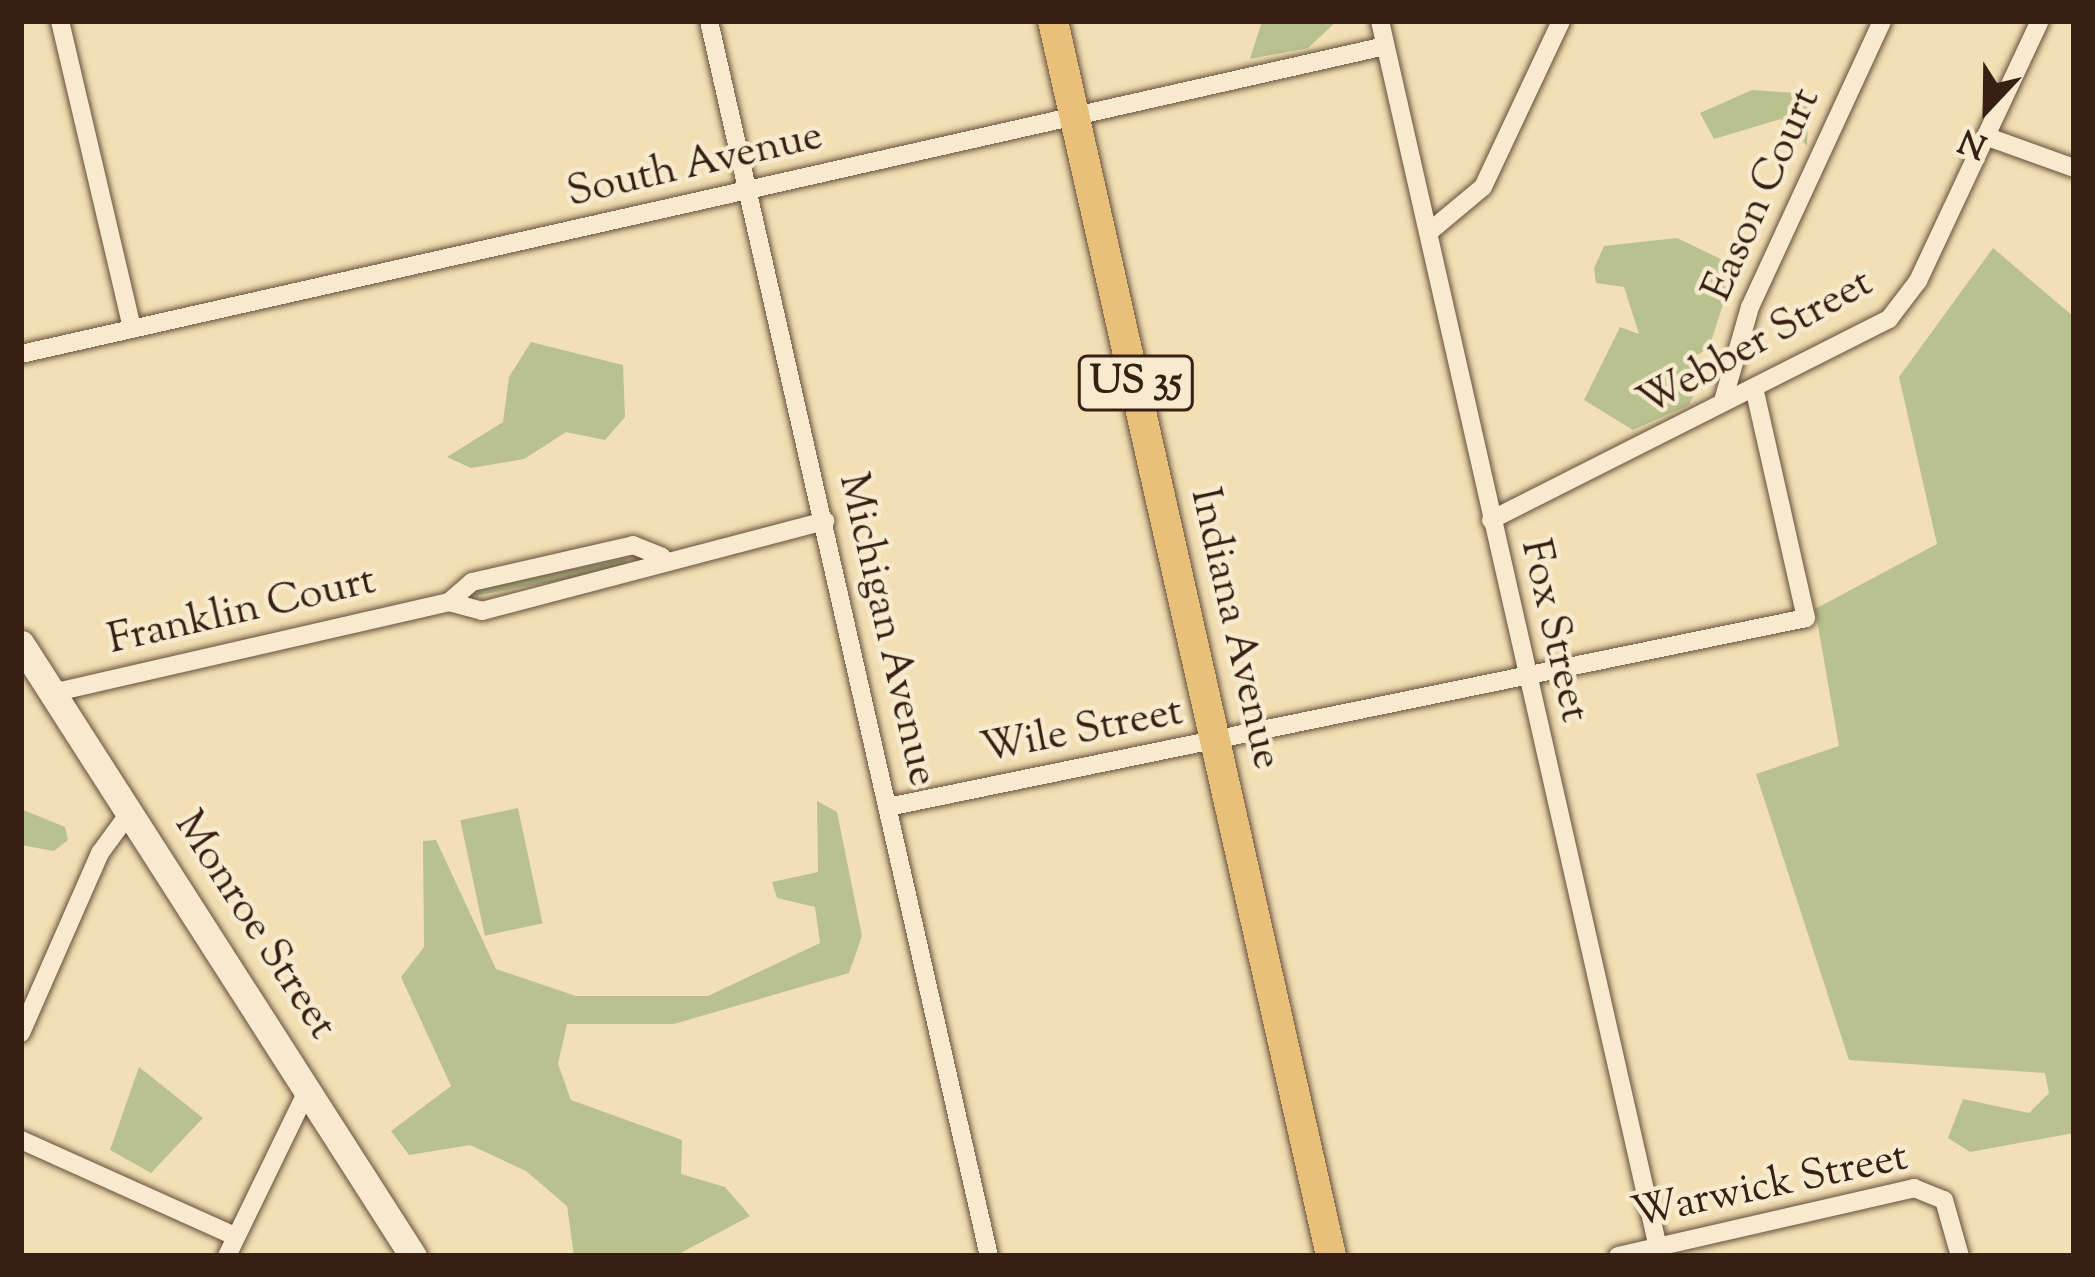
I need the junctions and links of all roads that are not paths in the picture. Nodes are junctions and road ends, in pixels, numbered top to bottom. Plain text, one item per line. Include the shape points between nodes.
1 (60, 21) edge
2 (709, 21) edge
3 (1053, 21) edge
4 (1380, 21) edge
5 (1561, 21) edge
6 (1882, 21) edge
7 (2040, 21) edge
8 (1385, 46) junction
9 (1075, 114) junction
10 (1988, 136) junction
11 (2074, 167) edge
12 (748, 192) junction
13 (1429, 232) junction
14 (132, 328) junction
15 (21, 354) edge
16 (1755, 391) junction
17 (1723, 401) junction
18 (1491, 520) junction
19 (825, 521) junction
20 (662, 557) junction
21 (449, 602) junction
22 (21, 644) edge
23 (1526, 678) junction
24 (52, 693) junction
25 (1218, 744) junction
26 (888, 807) junction
27 (130, 812) junction
28 (21, 1033) edge
29 (308, 1089) junction
30 (21, 1140) edge
31 (235, 1236) junction
32 (1659, 1252) edge
33 (226, 1256) edge
34 (413, 1256) edge
35 (989, 1256) edge
36 (1331, 1256) edge
37 (1618, 1256) edge
38 (1960, 1256) edge

1 - 14 street
2 - 12 street, Michigan Avenue
3 - 9 main road, Indiana Avenue / US 35
4 - 8 street, Fox Street
5 - 13 street via 1483,187
6 - 17 street, Eason Court via 1742,326
7 - 10 street, Webber Street
8 - 9 street, South Avenue
8 - 13 street, Fox Street
9 - 12 street, South Avenue
9 - 25 main road, Indiana Avenue / US 35
10 - 11 street
10 - 16 street, Webber Street via 1906,302
12 - 14 street, South Avenue
12 - 19 street, Michigan Avenue
13 - 18 street, Fox Street
14 - 15 street, South Avenue
16 - 17 street, Webber Street
16 - 23 street via 1806,618
17 - 18 street, Webber Street
18 - 23 street, Fox Street
19 - 20 street, Franklin Court
19 - 26 street, Michigan Avenue
20 - 21 street, Franklin Court via 637,576 482,611
20 - 21 street, Franklin Court via 633,545 472,582
21 - 24 street, Franklin Court
22 - 24 main road, Monroe Street
23 - 25 street
23 - 32 street, Fox Street
24 - 27 main road, Monroe Street
25 - 26 street, Wile Street
25 - 36 main road, Indiana Avenue / US 35
26 - 35 street, Michigan Avenue
27 - 28 street via 100,853
27 - 29 main road, Monroe Street
29 - 31 street
29 - 34 main road, Monroe Street
30 - 31 street
31 - 33 street
32 - 37 street, Warwick Street
32 - 38 street, Warwick Street via 1936,1189

